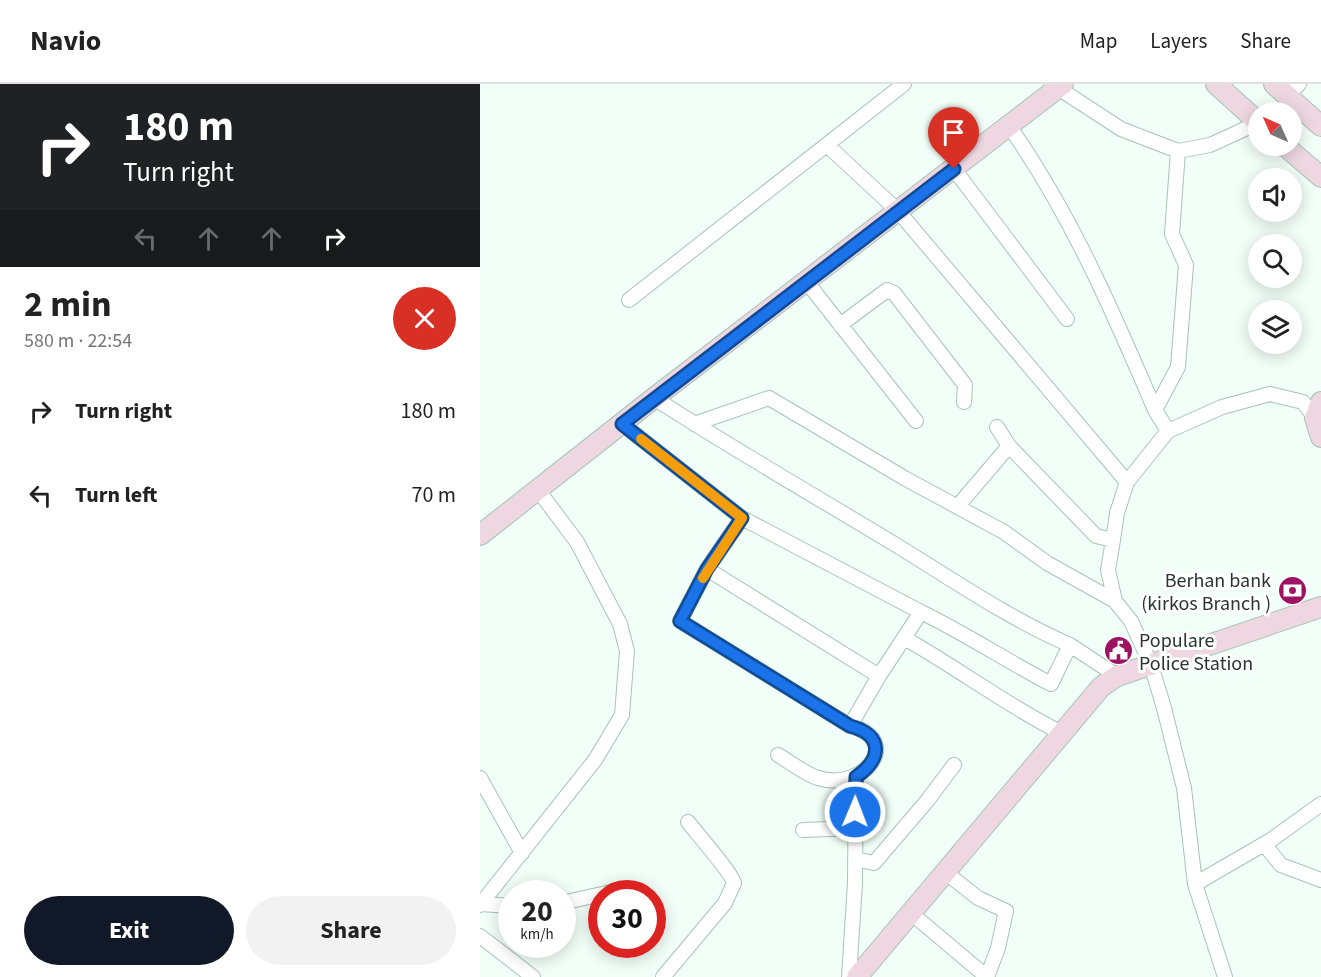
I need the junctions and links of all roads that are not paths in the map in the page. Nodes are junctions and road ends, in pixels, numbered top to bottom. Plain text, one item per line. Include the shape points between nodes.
1 (904, 84) edge
2 (1216, 84) edge
3 (1057, 86) edge
4 (1287, 88) edge
5 (1248, 113) edge
6 (1009, 126) junction
7 (1321, 126) edge
8 (1248, 127) edge
9 (828, 146) junction
10 (1178, 151) junction
11 (1297, 156) edge
12 (954, 169) junction
13 (1321, 177) edge
14 (898, 211) junction
15 (806, 281) junction
16 (629, 300) dead end
17 (1068, 320) dead end
18 (840, 325) junction
19 (654, 398) junction
20 (964, 402) dead end
21 (1155, 410) junction
22 (1318, 410) edge
23 (916, 421) dead end
24 (622, 424) junction
25 (694, 424) junction
26 (997, 427) dead end
27 (1168, 431) junction
28 (1321, 437) edge
29 (1009, 446) junction
30 (1127, 482) junction
31 (538, 490) junction
32 (957, 507) junction
33 (742, 518) junction
34 (480, 535) edge
35 (1113, 540) junction
36 (707, 569) junction
37 (1115, 601) junction
38 (1321, 607) edge
39 (921, 612) junction
40 (904, 638) junction
41 (1070, 645) junction
42 (1151, 665) junction
43 (879, 676) junction
44 (1117, 676) junction
45 (850, 726) junction
46 (1062, 733) junction
47 (778, 755) dead end
48 (954, 765) dead end
49 (856, 777) junction
50 (480, 778) edge
51 (1321, 804) edge
52 (688, 822) dead end
53 (856, 828) junction
54 (803, 830) dead end
55 (1264, 844) junction
56 (522, 853) junction
57 (855, 859) junction
58 (945, 872) junction
59 (1321, 880) edge
60 (1196, 884) junction
61 (480, 904) edge
62 (498, 905) edge
63 (911, 913) junction
64 (480, 936) edge
65 (1221, 975) edge
66 (533, 977) edge
67 (663, 977) edge
68 (849, 977) edge
69 (857, 977) edge
70 (987, 977) edge

1 - 9 street
2 - 5 street
3 - 6 street
3 - 10 street via 1121,129
4 - 7 street
6 - 12 street
6 - 21 street via 1033,160 1096,273
8 - 10 street via 1210,145
9 - 14 street
9 - 16 street
10 - 21 street via 1172,234 1186,265 1178,367
11 - 13 street
12 - 14 street
12 - 17 street
14 - 15 street
14 - 30 street
15 - 18 street
15 - 19 street
18 - 20 street via 887,290 894,293 965,385
18 - 23 street
19 - 24 street
19 - 25 street
21 - 27 street
22 - 27 street via 1270,394 1221,407
22 - 28 street
24 - 31 street
24 - 33 street
25 - 32 street via 769,398
25 - 41 street via 977,596
26 - 29 street
27 - 30 street
29 - 32 street
29 - 35 street via 1096,536
30 - 35 street
31 - 34 street
31 - 56 street via 577,542 620,624 627,651 622,715 610,739
32 - 37 street
33 - 36 street
33 - 39 street
35 - 37 street via 1108,570
36 - 43 street
36 - 45 street via 680,621
37 - 42 street via 1131,621
38 - 42 street
39 - 40 street
39 - 41 street via 1051,684
40 - 43 street
40 - 46 street via 1019,712
41 - 44 street
42 - 44 street
42 - 60 street via 1180,764
43 - 45 street
44 - 46 street via 1101,687
45 - 49 street via 866,730 874,740 876,752 874,762
46 - 58 street
47 - 49 street via 817,778
48 - 57 street via 874,863
49 - 53 street
50 - 56 street
51 - 55 street
52 - 67 street via 732,875 734,883 725,903
53 - 54 street
53 - 57 street
55 - 59 street via 1281,865
55 - 60 street
56 - 61 street
57 - 68 street
58 - 63 street
58 - 70 street via 978,898 1006,911
60 - 65 street
61 - 62 street
63 - 69 street
63 - 70 street
64 - 66 street

